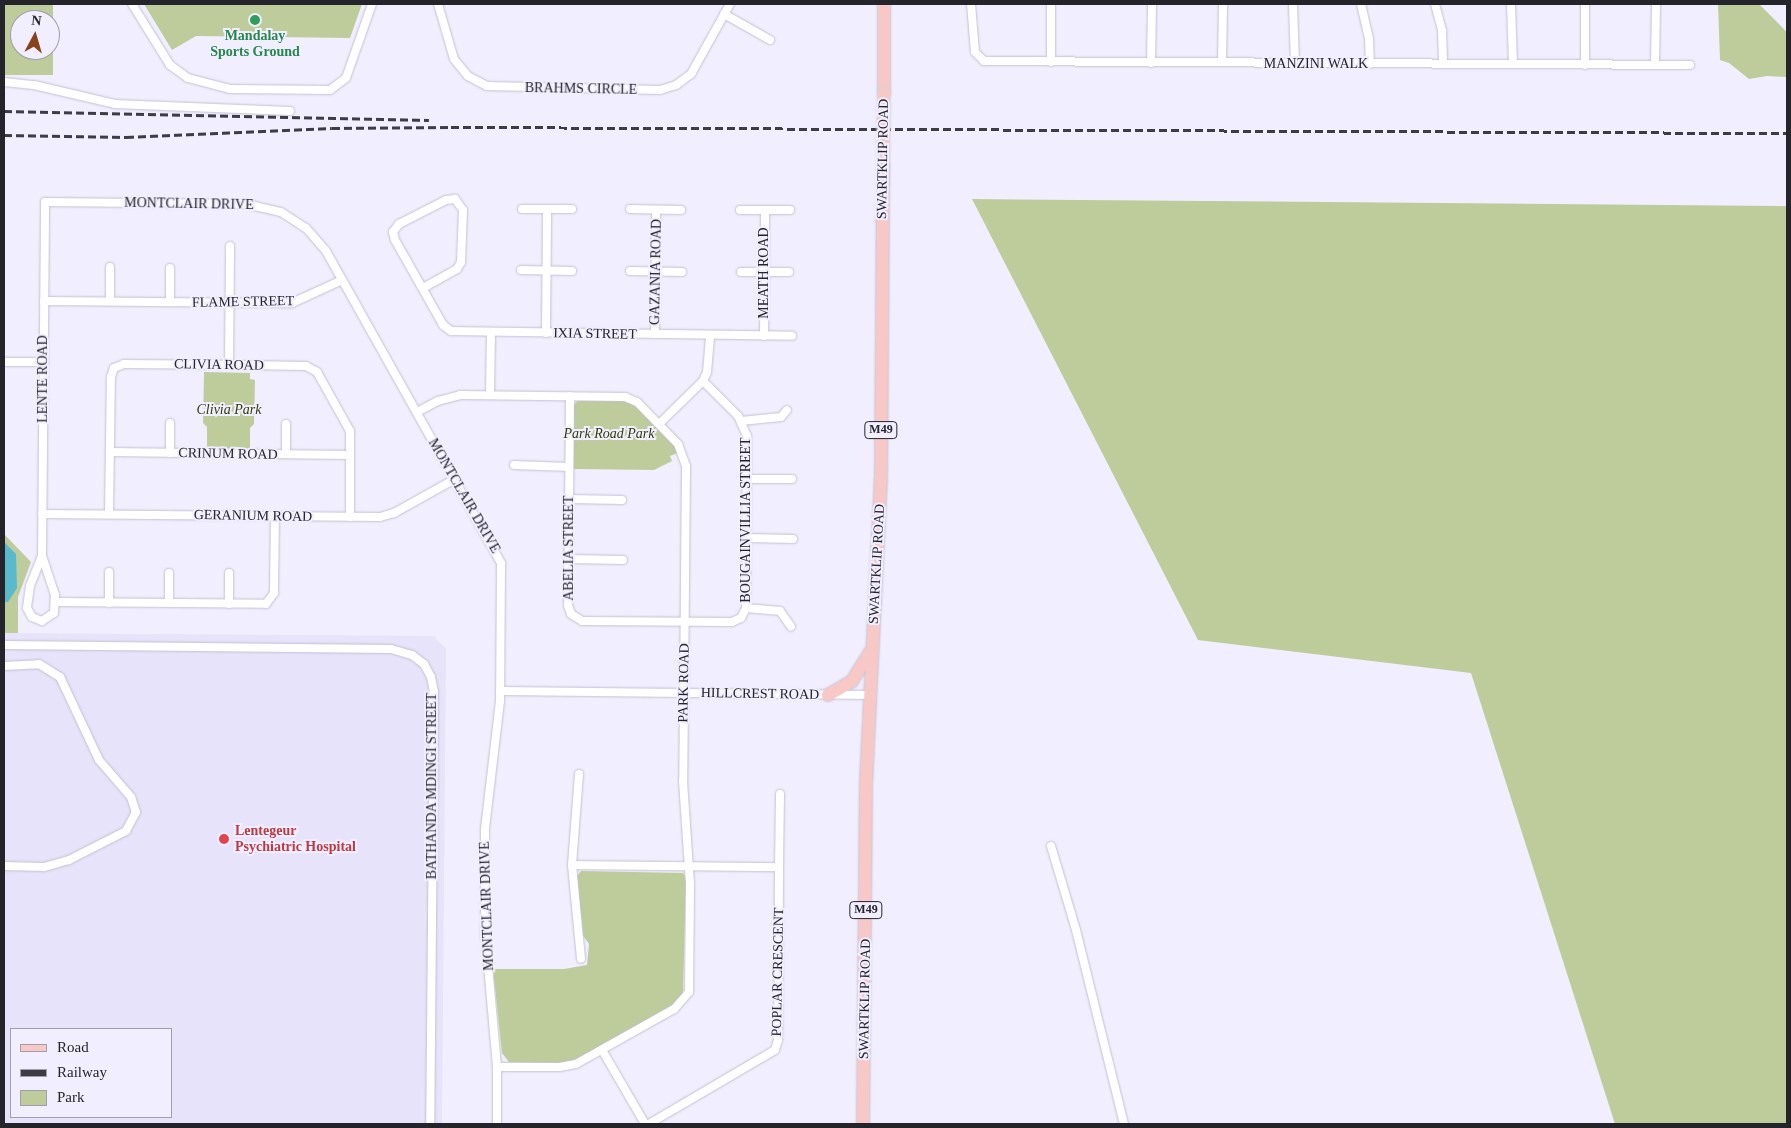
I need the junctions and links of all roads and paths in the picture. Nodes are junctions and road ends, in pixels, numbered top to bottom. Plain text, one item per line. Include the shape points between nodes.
1 (132, 4) edge
2 (372, 4) edge
3 (438, 4) edge
4 (730, 4) edge
5 (884, 4) edge
6 (971, 4) edge
7 (1051, 4) edge
8 (1152, 4) edge
9 (1223, 4) edge
10 (1293, 4) edge
11 (1361, 4) edge
12 (1435, 4) edge
13 (1511, 4) edge
14 (1585, 4) edge
15 (1656, 4) edge
16 (724, 14) junction
17 (770, 40) dead end
18 (1051, 62) junction
19 (1151, 62) junction
20 (1222, 62) junction
21 (1295, 64) junction
22 (1370, 64) junction
23 (1443, 64) junction
24 (1513, 64) junction
25 (1585, 64) junction
26 (1654, 64) junction
27 (1690, 65) dead end
28 (4, 82) edge
29 (290, 111) dead end
30 (45, 202) joint
31 (522, 209) dead end
32 (547, 209) junction
33 (572, 209) dead end
34 (630, 210) dead end
35 (656, 210) junction
36 (681, 210) dead end
37 (740, 210) dead end
38 (765, 210) junction
39 (790, 210) dead end
40 (230, 246) dead end
41 (110, 267) dead end
42 (170, 268) dead end
43 (521, 270) dead end
44 (547, 270) junction
45 (572, 271) dead end
46 (630, 271) dead end
47 (656, 271) junction
48 (682, 272) dead end
49 (741, 272) dead end
50 (764, 272) junction
51 (789, 272) dead end
52 (342, 280) junction
53 (423, 288) junction
54 (44, 301) junction
55 (110, 302) junction
56 (170, 302) junction
57 (230, 303) junction
58 (491, 333) junction
59 (546, 333) junction
60 (655, 334) junction
61 (710, 335) junction
62 (764, 336) junction
63 (792, 336) dead end
64 (4, 362) edge
65 (44, 362) junction
66 (229, 365) junction
67 (703, 381) junction
68 (490, 395) junction
69 (570, 396) junction
70 (787, 410) dead end
71 (417, 412) junction
72 (741, 421) junction
73 (170, 423) dead end
74 (286, 424) dead end
75 (658, 424) junction
76 (110, 452) junction
77 (170, 453) junction
78 (286, 454) junction
79 (350, 455) junction
80 (514, 465) dead end
81 (569, 467) junction
82 (455, 479) junction
83 (746, 479) junction
84 (792, 479) dead end
85 (569, 499) junction
86 (622, 500) dead end
87 (42, 514) junction
88 (109, 514) junction
89 (275, 516) junction
90 (350, 517) junction
91 (746, 538) junction
92 (793, 538) dead end
93 (42, 556) junction
94 (569, 559) junction
95 (623, 560) dead end
96 (109, 572) dead end
97 (169, 573) dead end
98 (229, 573) dead end
99 (55, 602) junction
100 (108, 603) junction
101 (169, 604) junction
102 (228, 604) junction
103 (746, 608) junction
104 (684, 622) junction
105 (791, 627) dead end
106 (4, 645) edge
107 (873, 647) junction
108 (4, 666) edge
109 (500, 691) junction
110 (684, 693) junction
111 (828, 695) junction
112 (871, 695) junction
113 (579, 774) dead end
114 (780, 794) dead end
115 (1051, 846) dead end
116 (4, 866) edge
117 (572, 866) junction
118 (690, 866) junction
119 (779, 867) junction
120 (581, 958) dead end
121 (602, 1050) junction
122 (497, 1067) junction
123 (430, 1124) edge
124 (497, 1124) edge
125 (645, 1124) edge
126 (649, 1124) edge
127 (863, 1124) edge
128 (1124, 1124) edge

1 - 2 street via 170,65 188,78 208,86 230,89 330,90 346,78
3 - 16 street, BRAHMS CIRCLE via 458,65 474,80 501,89 671,88 695,68
4 - 16 street, BRAHMS CIRCLE
5 - 107 main road, SWARTKLIP ROAD / M49, bridge via 881,477
6 - 18 street, MANZINI WALK via 978,58
7 - 18 street
8 - 19 street
9 - 20 street
10 - 21 street
11 - 22 street via 1370,39
12 - 23 street via 1442,31
13 - 24 street
14 - 25 street
15 - 26 street
16 - 17 street
18 - 19 street, MANZINI WALK
19 - 20 street, MANZINI WALK
20 - 21 street, MANZINI WALK
21 - 22 street, MANZINI WALK
22 - 23 street, MANZINI WALK
23 - 24 street, MANZINI WALK
24 - 25 street, MANZINI WALK
25 - 26 street, MANZINI WALK
26 - 27 street, MANZINI WALK
28 - 29 street via 115,104
30 - 52 street, MONTCLAIR DRIVE via 246,204 269,208 290,217 310,232
30 - 54 street, LENTE ROAD
31 - 32 street
32 - 33 street
32 - 44 street
34 - 35 street
35 - 36 street
35 - 47 street, GAZANIA ROAD
37 - 38 street
38 - 39 street
38 - 50 street, MEATH ROAD
40 - 57 street
41 - 55 street
42 - 56 street
43 - 44 street
44 - 45 street
44 - 59 street
46 - 47 street
47 - 48 street
47 - 60 street, GAZANIA ROAD
49 - 50 street
50 - 51 street
50 - 62 street, MEATH ROAD
52 - 57 street, FLAME STREET via 298,302
52 - 71 street, MONTCLAIR DRIVE
53 - 53 street, IXIA STREET via 457,268 461,262 463,210 455,199 446,200 394,229 395,240
53 - 58 street, IXIA STREET via 446,329
54 - 55 street, FLAME STREET
54 - 65 street, LENTE ROAD
55 - 56 street, FLAME STREET
56 - 57 street, FLAME STREET
57 - 66 street
58 - 59 street, IXIA STREET
58 - 68 street
59 - 60 street, IXIA STREET
60 - 61 street, IXIA STREET
61 - 62 street, IXIA STREET
61 - 67 street via 707,372
62 - 63 street, IXIA STREET
64 - 65 street
65 - 87 street, LENTE ROAD
66 - 76 street, CLIVIA ROAD via 124,364 114,368 111,377
66 - 79 street, CLIVIA ROAD via 312,368 349,428
67 - 72 street, BOUGAINVILLIA STREET
67 - 75 street
68 - 69 street, PARK ROAD
68 - 71 street, PARK ROAD via 448,397
69 - 75 street, PARK ROAD via 629,398
69 - 81 street, ABELIA STREET
70 - 72 street via 781,417
71 - 82 street, MONTCLAIR DRIVE
72 - 83 street, BOUGAINVILLIA STREET via 747,436
73 - 77 street, CRINUM ROAD
74 - 78 street, CRINUM ROAD
75 - 104 street, PARK ROAD via 678,444 686,466
76 - 77 street, CRINUM ROAD
76 - 88 street, CLIVIA ROAD
77 - 78 street, CRINUM ROAD
78 - 79 street, CRINUM ROAD
79 - 90 street, CLIVIA ROAD
80 - 81 street
81 - 85 street, ABELIA STREET
82 - 90 street, GERANIUM ROAD via 389,515
82 - 109 street, MONTCLAIR DRIVE via 501,563
83 - 84 street
83 - 91 street, BOUGAINVILLIA STREET
85 - 86 street
85 - 94 street, ABELIA STREET
87 - 88 street, GERANIUM ROAD
87 - 93 street, LENTE ROAD
88 - 89 street, GERANIUM ROAD
89 - 90 street, GERANIUM ROAD
89 - 102 street via 273,597 266,604
91 - 92 street
91 - 103 street, BOUGAINVILLIA STREET
93 - 99 street, LENTE ROAD via 52,580
93 - 99 street, LENTE ROAD via 30,586 28,612 35,619 46,620 54,613
94 - 95 street
94 - 104 street, ABELIA STREET via 569,608 578,620
96 - 100 street
97 - 101 street
98 - 102 street
99 - 100 street
100 - 101 street
101 - 102 street
103 - 104 street, BOUGAINVILLIA STREET via 741,618 732,622
103 - 105 street via 780,611
104 - 110 street, PARK ROAD
106 - 123 street, BATHANDA MDINGI STREET via 392,649 412,655 424,664 434,692
107 - 111 main road via 858,675 844,688
107 - 112 main road, SWARTKLIP ROAD / M49
108 - 116 street via 39,664 60,677 99,760 132,797 136,812 126,831 69,860 44,867
109 - 110 street, HILLCREST ROAD
109 - 122 street, MONTCLAIR DRIVE via 485,829 485,932
110 - 111 street, HILLCREST ROAD
110 - 118 street, PARK ROAD via 683,781
111 - 112 street, HILLCREST ROAD
112 - 127 main road, SWARTKLIP ROAD / M49 via 866,783
113 - 117 street
114 - 119 street
115 - 128 street via 1076,930
117 - 118 street
117 - 120 street
118 - 119 street
118 - 121 street, PARK ROAD via 690,982 687,996 674,1009
119 - 126 street, POPLAR CRESCENT via 778,1040 775,1050
121 - 122 street, PARK ROAD via 569,1067
121 - 125 street
122 - 124 street, MONTCLAIR DRIVE

